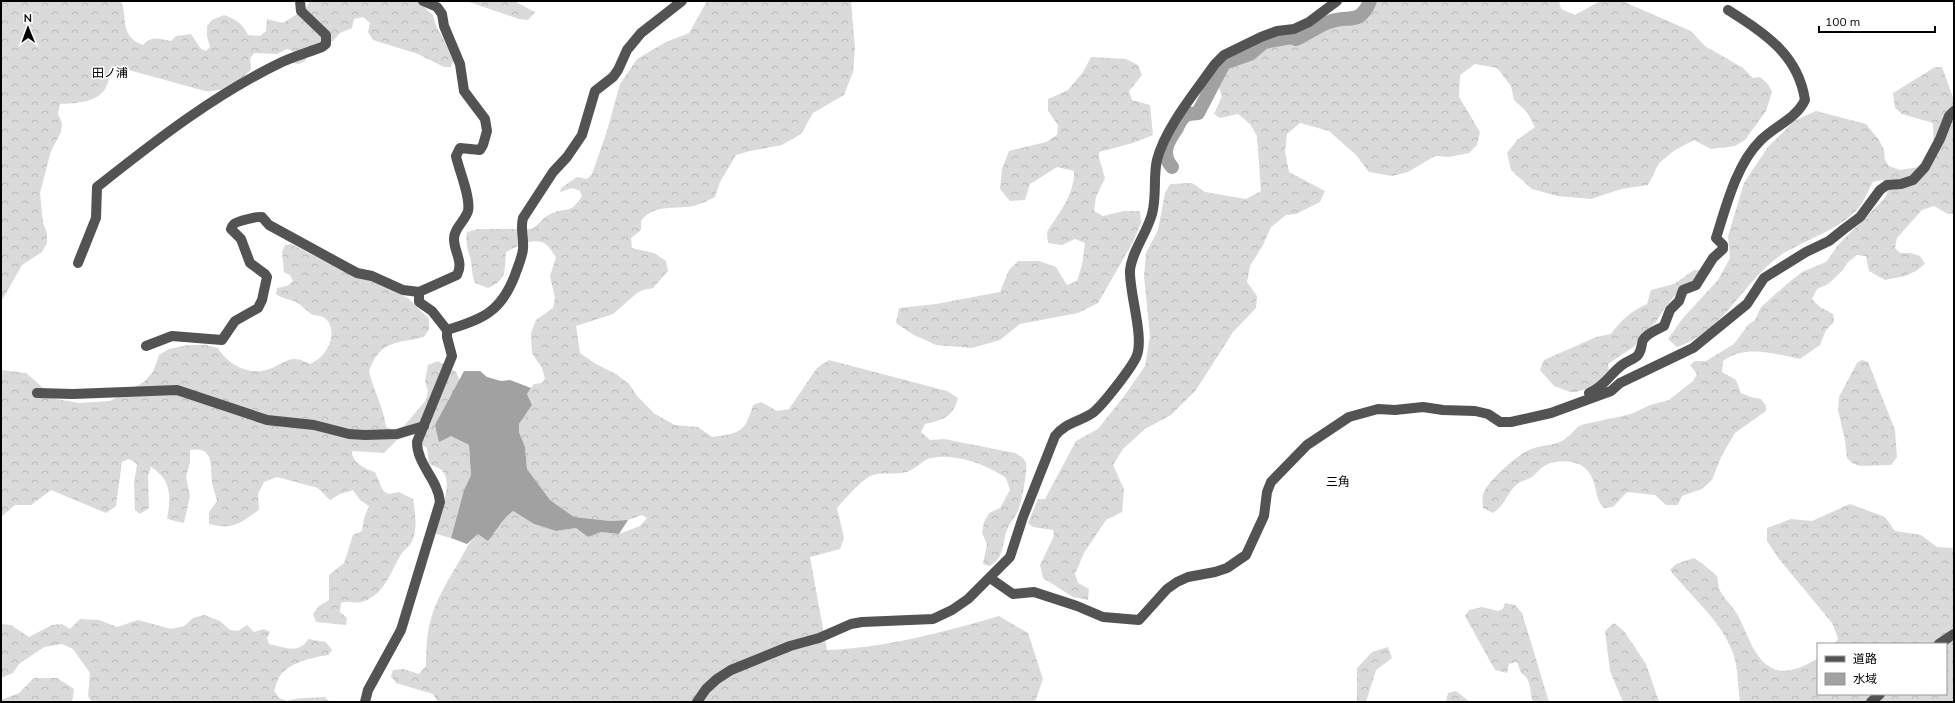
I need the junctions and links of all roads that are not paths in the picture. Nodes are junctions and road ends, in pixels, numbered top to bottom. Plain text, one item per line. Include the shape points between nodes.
1 (300, 1) edge
2 (423, 1) edge
3 (682, 1) edge
4 (1337, 1) edge
5 (1728, 10) dead end
6 (1954, 111) edge
7 (78, 263) dead end
8 (419, 292) junction
9 (447, 330) junction
10 (146, 346) dead end
11 (37, 393) dead end
12 (1559, 410) junction
13 (424, 426) junction
14 (990, 578) junction
15 (1954, 634) edge
16 (1940, 643) edge
17 (1879, 695) edge
18 (365, 702) edge
19 (697, 702) edge
20 (1871, 702) edge

1 - 7 street via 301,11 326,35 326,44 283,61 202,108 97,187 96,218
2 - 8 street via 437,7 442,14 444,26 460,64 464,91 486,119 487,131 480,150 460,148 456,156 468,205 455,234 459,270 453,278
3 - 9 street via 640,33 627,50 618,70 595,91 582,135 553,172 523,218 522,257 509,290 501,302 481,318
4 - 14 street via 1302,26 1261,36 1224,55 1165,136 1157,161 1153,212 1130,270 1138,338 1137,355 1100,407 1060,430 1055,436 1010,557
5 - 12 street via 1756,28 1787,56 1798,74 1805,100 1788,119 1760,140 1749,154 1728,199 1716,238 1723,245 1723,249 1713,258 1696,285 1683,290 1679,301 1670,310 1664,326 1647,335 1642,341 1642,349 1638,356 1624,363 1606,383 1562,404
6 - 12 street via 1949,116 1940,139 1920,174 1913,180 1887,185 1880,190 1860,217 1829,241 1764,278 1747,304 1693,348 1620,383 1610,391
8 - 9 street via 419,302 432,311
8 - 10 street via 403,290 372,276 357,273 269,225 262,218 255,217 236,222 232,225 232,230 241,239 250,263 267,277 258,308 235,321 222,340 172,336
9 - 13 street via 452,356
11 - 13 street via 177,390 266,420 314,425 349,434 397,434
12 - 14 street via 1528,420 1511,422 1500,422 1488,414 1475,411 1423,407 1378,409 1349,417 1307,445 1272,482 1267,492 1264,516 1246,555 1227,568 1177,582 1167,589 1139,620 1103,618 1077,606 1034,592 1013,594
13 - 18 street via 417,442 417,453 439,490 440,502 401,630 368,690
14 - 19 street via 968,599 933,619 851,624 731,670 706,689
15 - 16 street
17 - 20 street

